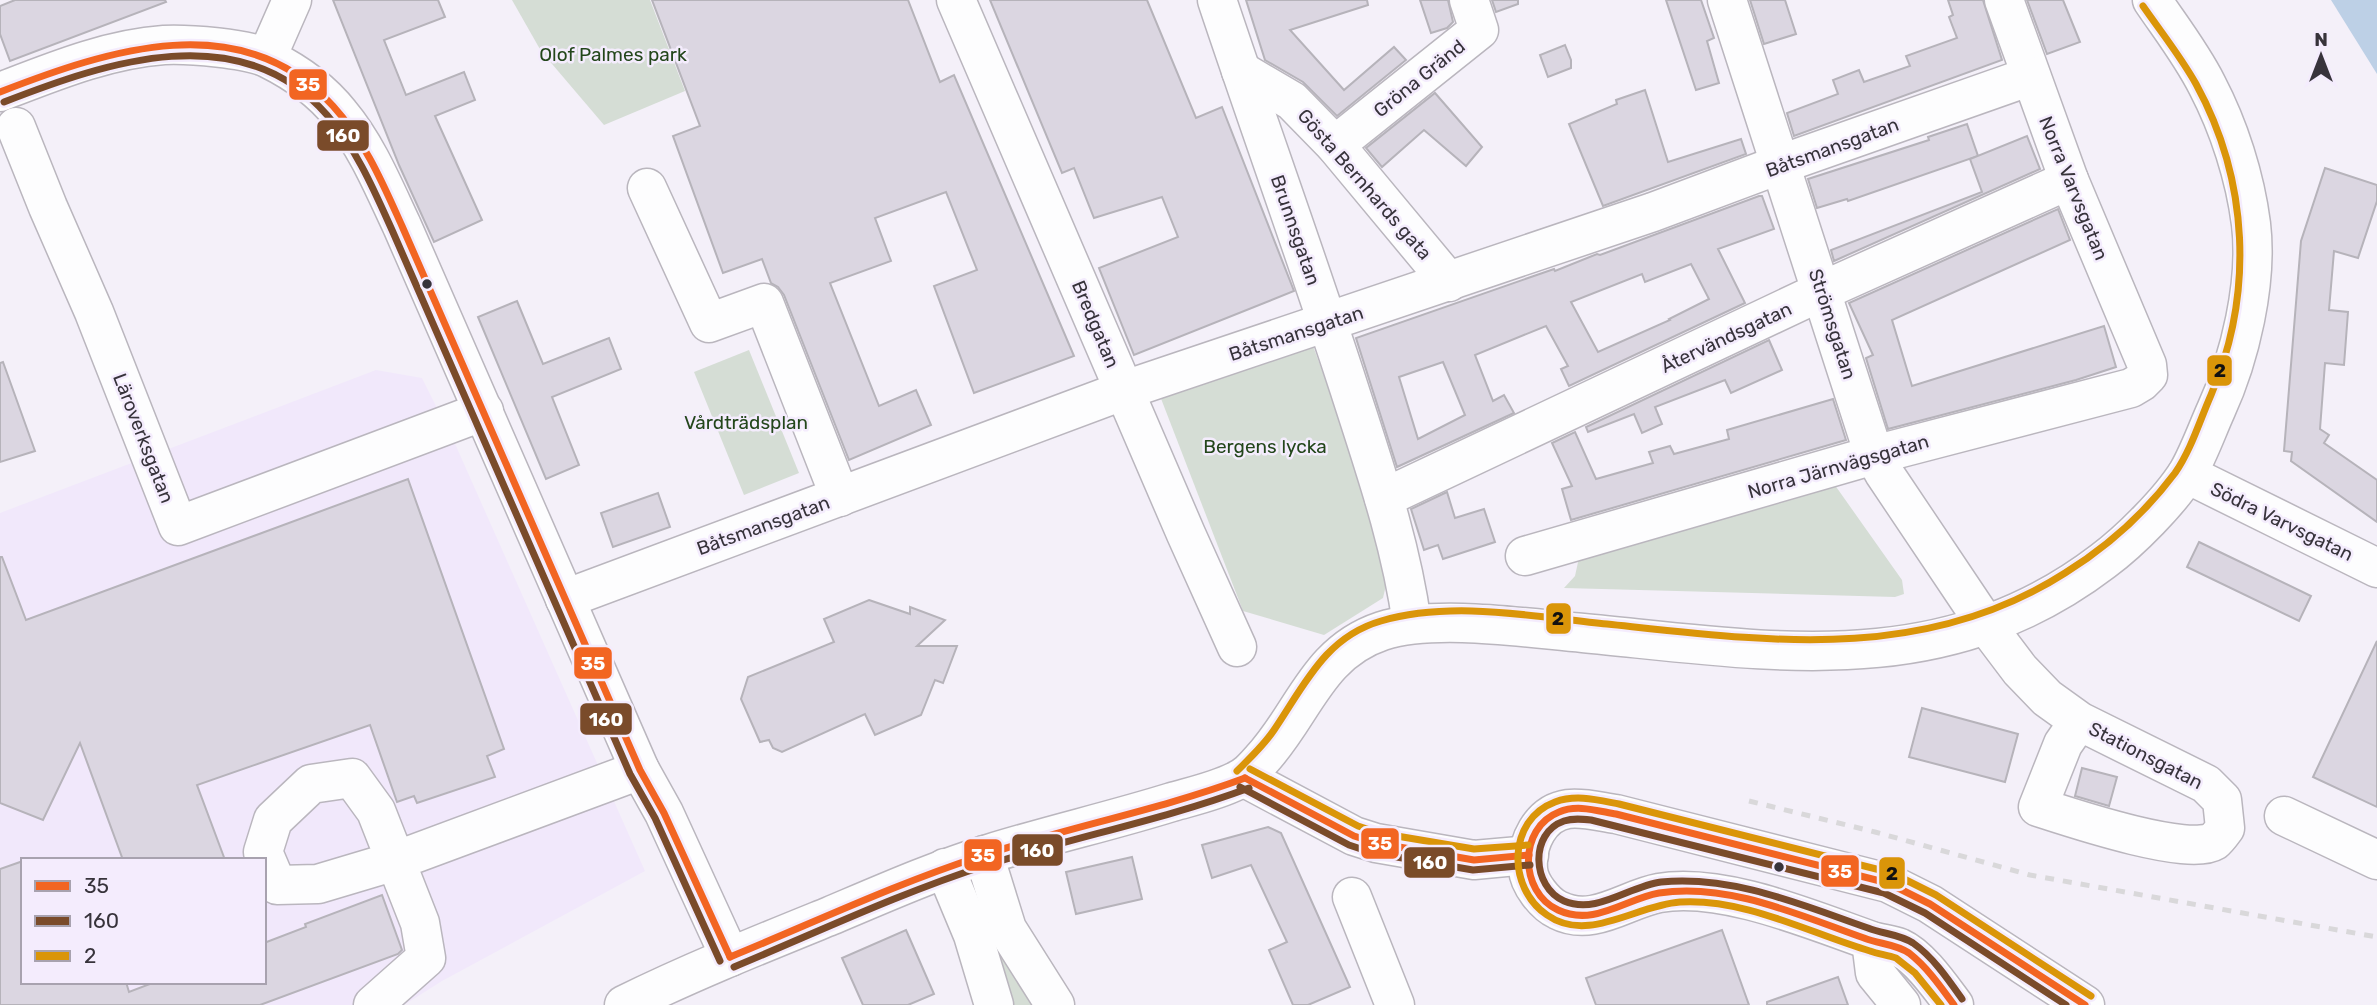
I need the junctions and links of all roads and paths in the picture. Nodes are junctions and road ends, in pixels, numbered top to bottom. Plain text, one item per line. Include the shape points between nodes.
1 (292, 0) edge
2 (956, 0) edge
3 (1217, 0) edge
4 (1469, 0) edge
5 (1727, 0) edge
6 (2004, 0) edge
7 (2152, 0) edge
8 (267, 57) junction
9 (1241, 71) junction
10 (2031, 76) junction
11 (0, 92) edge
12 (7, 124) edge
13 (1335, 145) junction
14 (1781, 164) junction
15 (2069, 180) junction
16 (647, 188) dead end
17 (1449, 282) junction
18 (1822, 291) junction
19 (1328, 323) junction
20 (2148, 374) joint
21 (1125, 390) junction
22 (484, 411) junction
23 (1874, 455) junction
24 (2187, 474) junction
25 (840, 497) junction
26 (1384, 498) junction
27 (1525, 556) dead end
28 (2377, 568) edge
29 (565, 599) junction
30 (1412, 624) junction
31 (1986, 625) junction
32 (1237, 647) dead end
33 (2079, 721) junction
34 (640, 770) junction
35 (1245, 778) junction
36 (2284, 816) dead end
37 (984, 855) junction
38 (1529, 855) junction
39 (2377, 860) edge
40 (945, 868) junction
41 (1352, 897) dead end
42 (1871, 941) junction
43 (730, 957) junction
44 (373, 1005) edge
45 (624, 1005) edge
46 (994, 1005) edge
47 (1055, 1005) edge
48 (1395, 1005) edge
49 (1901, 1005) edge
50 (1954, 1005) edge
51 (2085, 1005) edge

1 - 8 street
2 - 21 street, Bredgatan
3 - 9 street, Brunnsgatan
4 - 13 street, Gröna Gränd via 1479,30
5 - 14 street, Strömsgatan
6 - 10 street, Norra Varvsgatan
7 - 24 street via 2205,80 2226,124 2252,227 2242,332 2223,395
8 - 11 street via 164,45 92,60
8 - 22 street via 329,101 372,163
9 - 13 street, Gösta Bernhards gata via 1292,101
9 - 19 street, Brunnsgatan
10 - 14 street, Båtsmansgatan
10 - 15 street, Norra Varvsgatan
12 - 22 street, Läroverksgatan via 94,312 178,526
13 - 17 street, Gösta Bernhards gata
14 - 17 street, Båtsmansgatan
14 - 18 street, Strömsgatan
15 - 18 street, Återvändsgatan
15 - 20 street, Norra Varvsgatan
16 - 25 street via 709,323 764,303
17 - 19 street, Båtsmansgatan
18 - 23 street, Strömsgatan
18 - 26 street, Återvändsgatan
19 - 21 street, Båtsmansgatan
19 - 26 street, Brunnsgatan
20 - 23 street, Norra Järnvägsgatan via 2131,388
21 - 25 street, Båtsmansgatan
21 - 32 street, Bredgatan
22 - 29 street
23 - 27 street, Norra Järnvägsgatan
23 - 31 street, Strömsgatan
24 - 28 street, Södra Varvsgatan
24 - 31 street via 2124,545 2073,584 2033,607
25 - 29 street, Båtsmansgatan
26 - 30 street, Brunnsgatan via 1405,576
29 - 34 street
30 - 31 street via 1837,651 1939,640
30 - 35 street via 1377,633 1336,658 1321,672 1277,744
31 - 33 street, Stationsgatan via 2047,698
33 - 33 street, Stationsgatan via 2063,744 2038,807 2112,830 2178,843 2214,841 2225,828 2222,800 2206,784
34 - 43 street
34 - 44 street via 395,861 420,923 426,958
35 - 37 street
35 - 38 street via 1354,836 1376,843 1474,860
36 - 39 street
37 - 40 street
37 - 47 street via 1007,929
38 - 42 street via 1528,872 1537,891 1567,914 1601,914 1657,893 1707,891 1808,918
38 - 51 street via 1534,833 1550,817 1567,809 1590,810 1888,883 1930,904
40 - 43 street
40 - 46 street
41 - 48 street
42 - 49 street via 1875,972
42 - 50 street via 1901,948 1926,969
43 - 45 street

